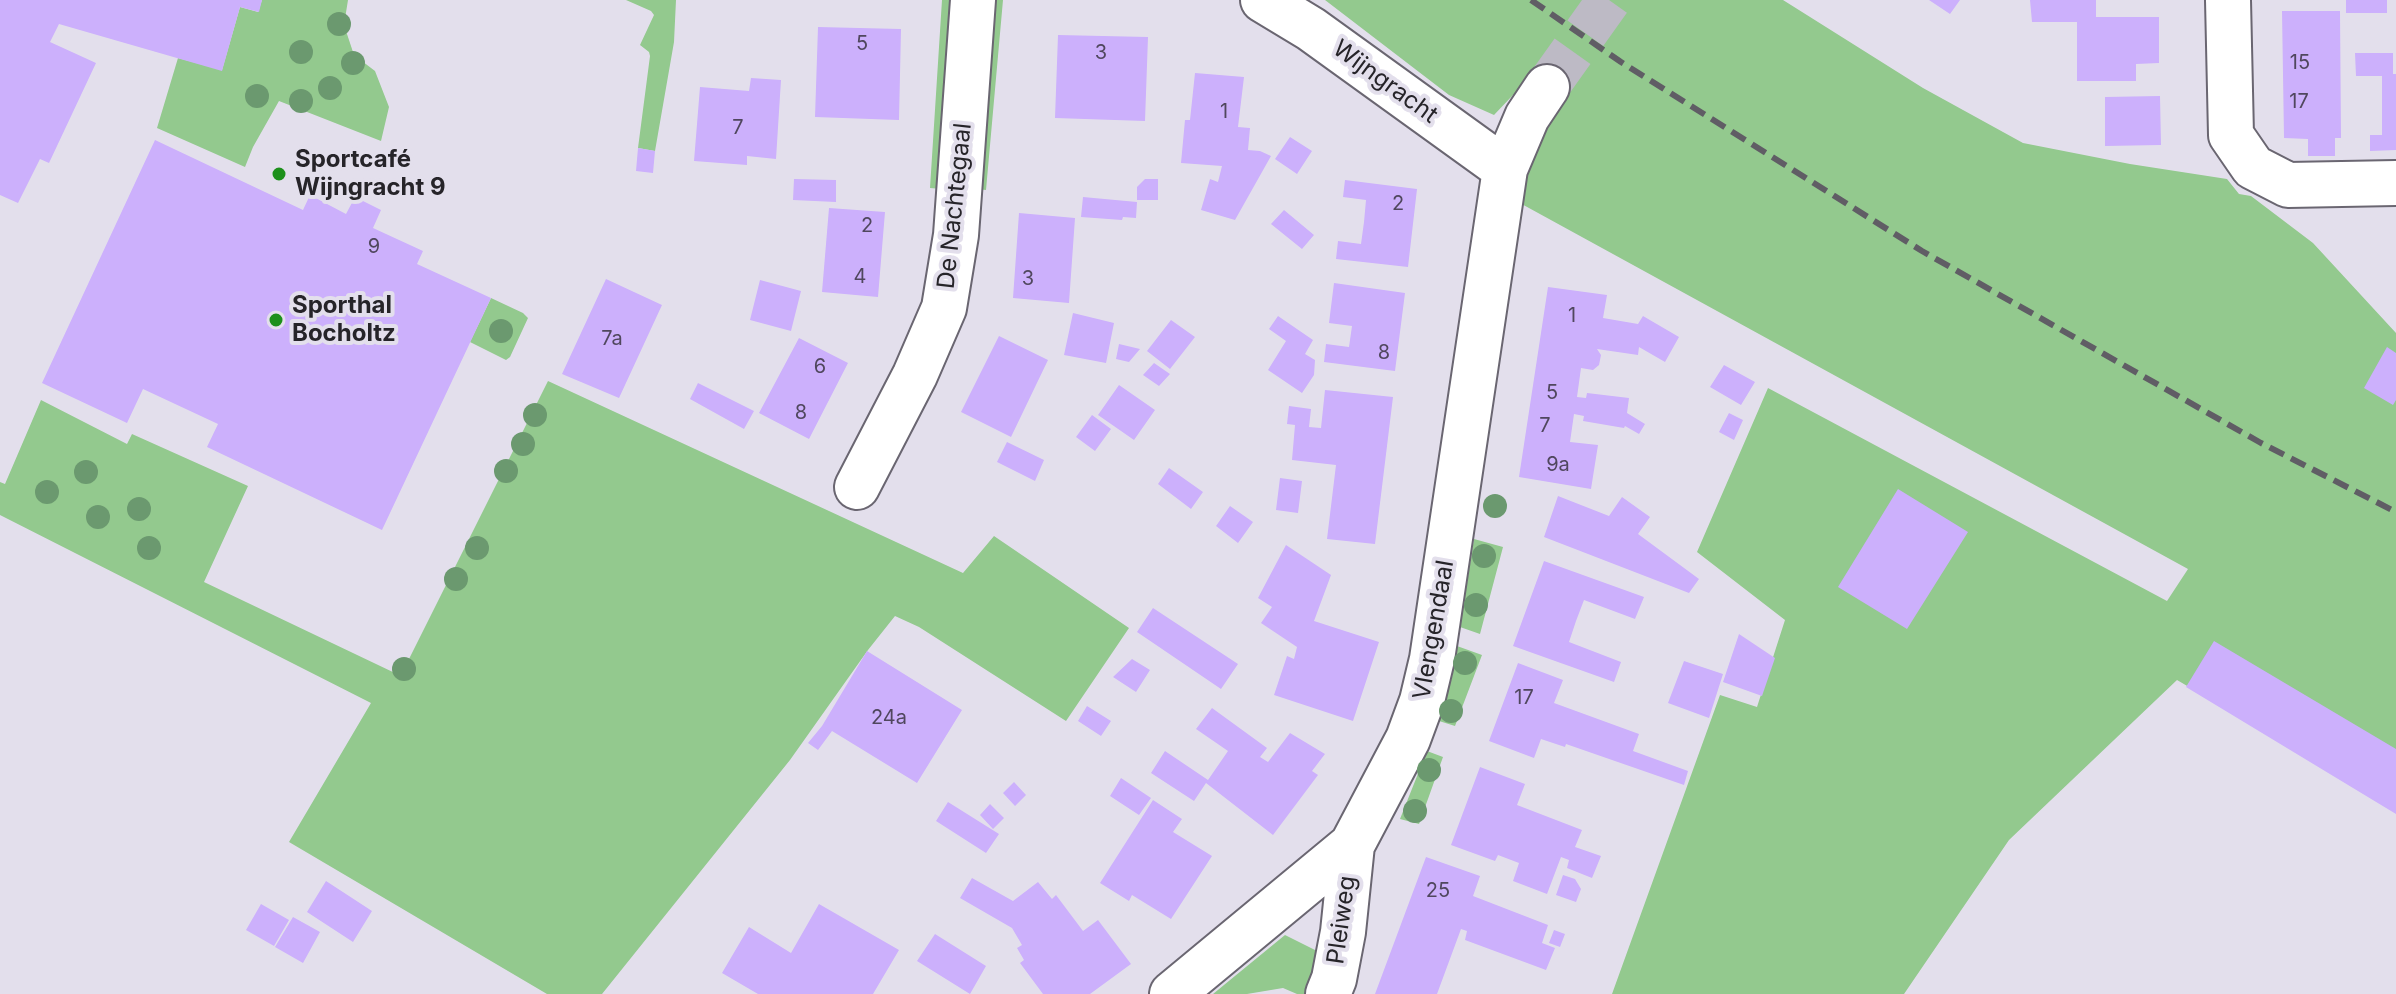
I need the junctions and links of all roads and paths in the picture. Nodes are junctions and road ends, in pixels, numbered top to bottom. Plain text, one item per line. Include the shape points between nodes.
1 (973, 0) edge
2 (1263, 0) edge
3 (2228, 0) edge
4 (1547, 87) tunnel mouth
5 (1505, 169) junction
6 (2396, 183) edge
7 (857, 487) dead end
8 (1352, 845) junction
9 (1172, 994) edge
10 (1328, 994) edge

1 - 7 street, De Nachtegaal via 956,235 944,308
2 - 5 street, Wijngracht via 1346,53
3 - 6 street via 2231,135 2253,167 2288,185
4 - 5 street, Vlengendaal via 1527,117
5 - 8 street, Vlengendaal via 1432,659 1408,739
8 - 9 street, Vlengendaal
8 - 10 street, Pleiweg via 1343,932

